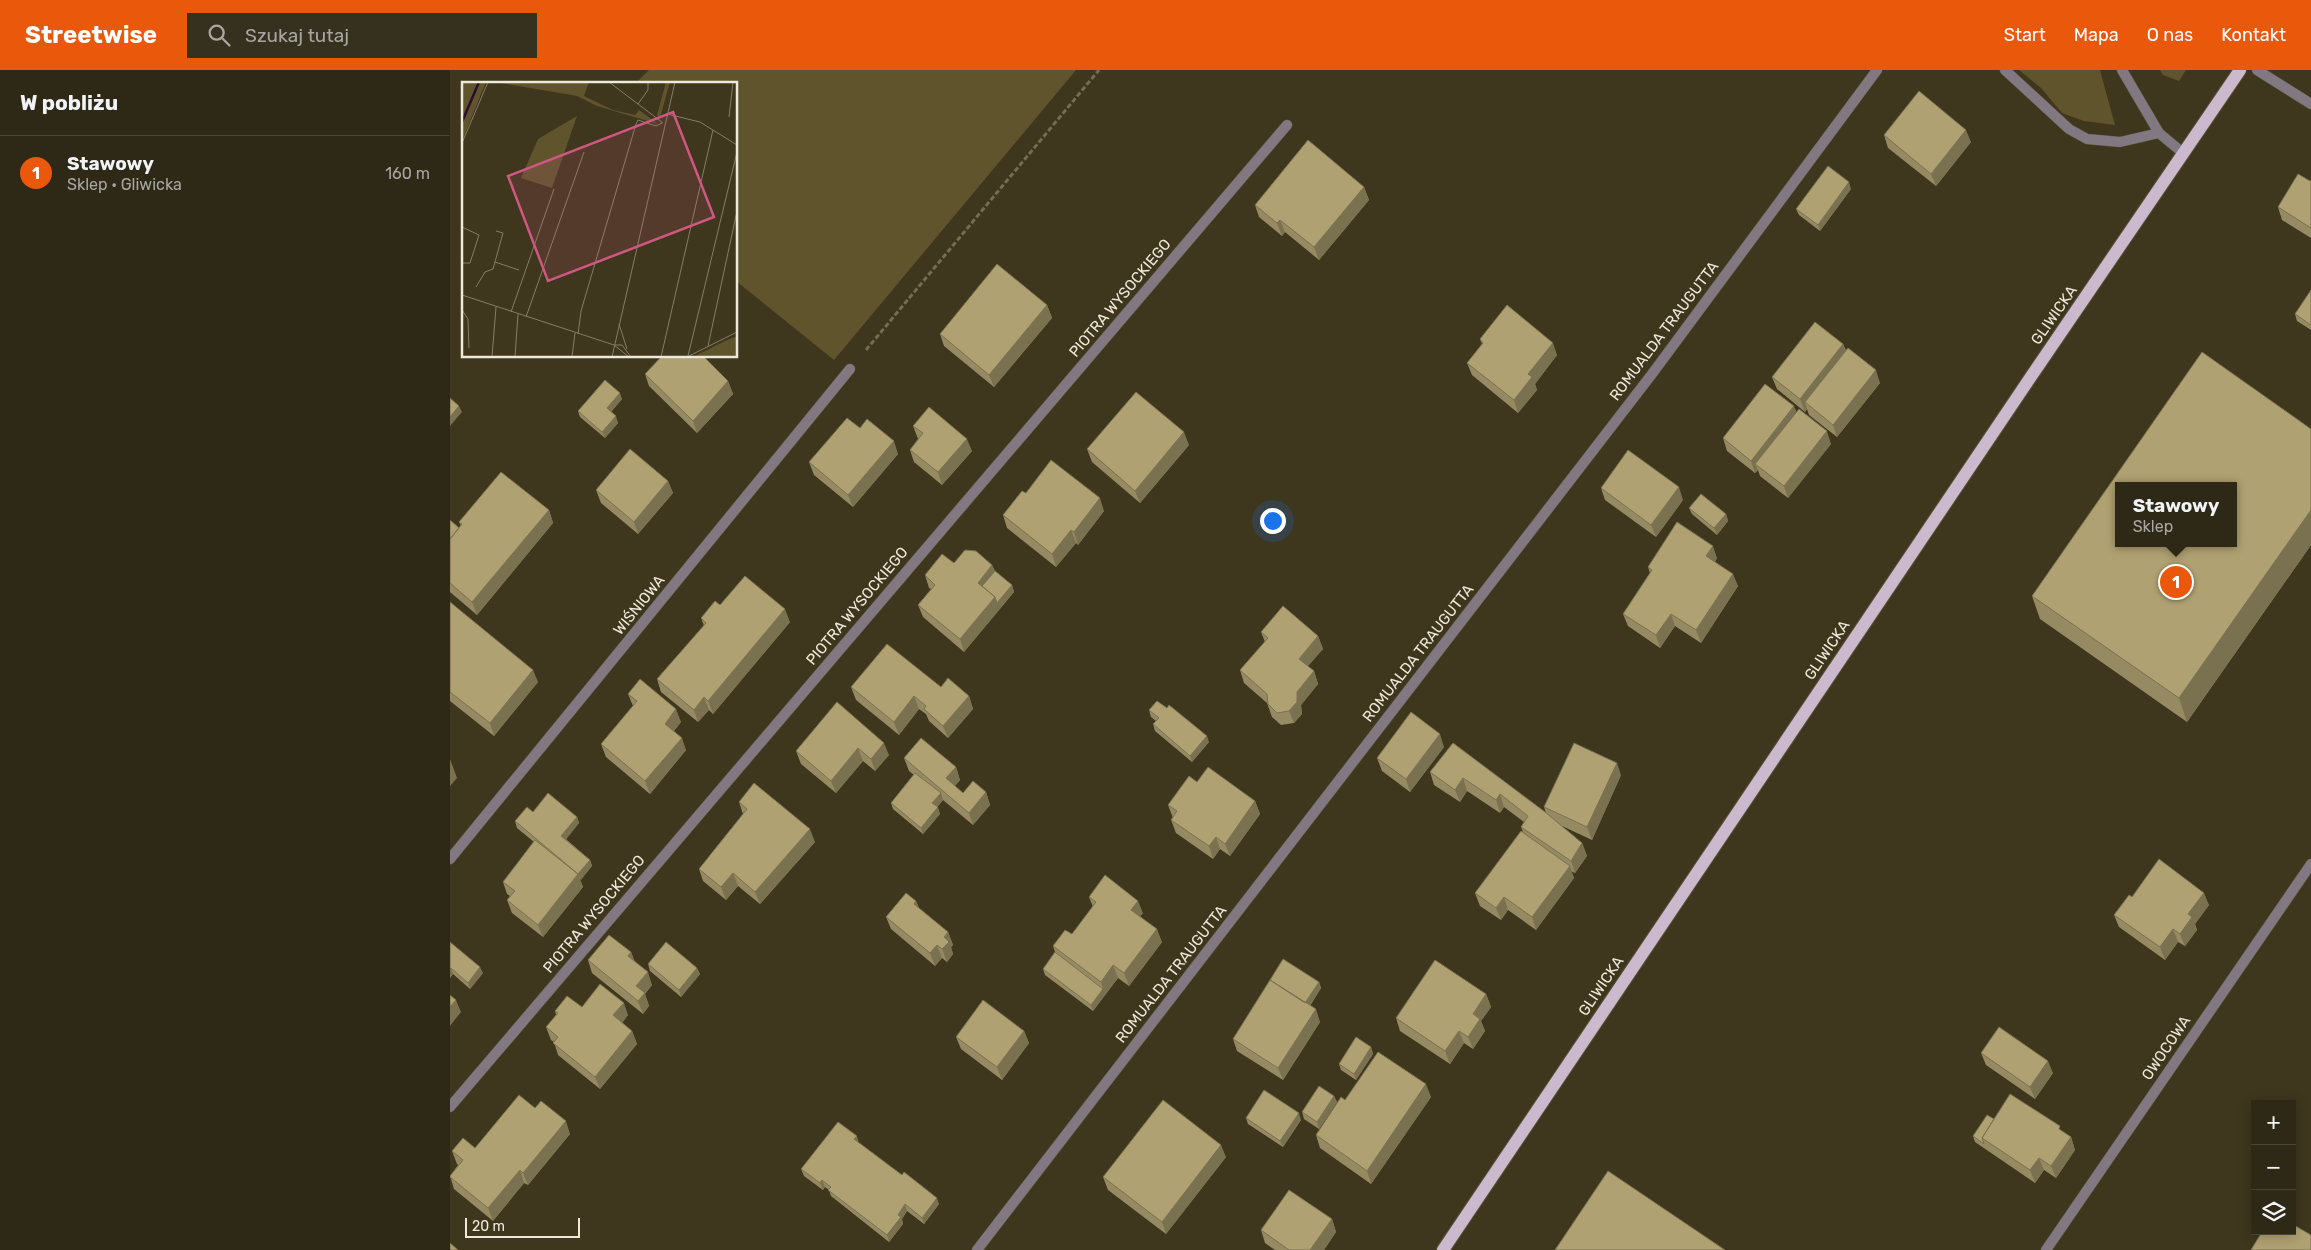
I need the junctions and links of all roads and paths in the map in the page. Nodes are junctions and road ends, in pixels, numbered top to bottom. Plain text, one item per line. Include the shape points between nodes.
1 (1100, 70) edge
2 (1877, 70) edge
3 (2005, 70) edge
4 (2122, 70) edge
5 (2240, 70) edge
6 (2257, 70) edge
7 (2311, 104) edge
8 (1287, 125) dead end
9 (2159, 133) junction
10 (2183, 153) junction
11 (850, 369) joint
12 (450, 859) edge
13 (2311, 864) edge
14 (450, 1107) edge
15 (977, 1250) edge
16 (1443, 1250) edge
17 (2046, 1250) edge

1 - 11 path
2 - 15 street, ROMUALDA TRAUGUTTA via 1652,374
3 - 9 street via 2069,129 2087,139 2120,142
4 - 9 street
5 - 10 main road, GLIWICKA
6 - 7 street
8 - 14 street, PIOTRA WYSOCKIEGO
9 - 10 street
10 - 16 main road, GLIWICKA
11 - 12 street, WIŚNIOWA
13 - 17 street, OWOCOWA

